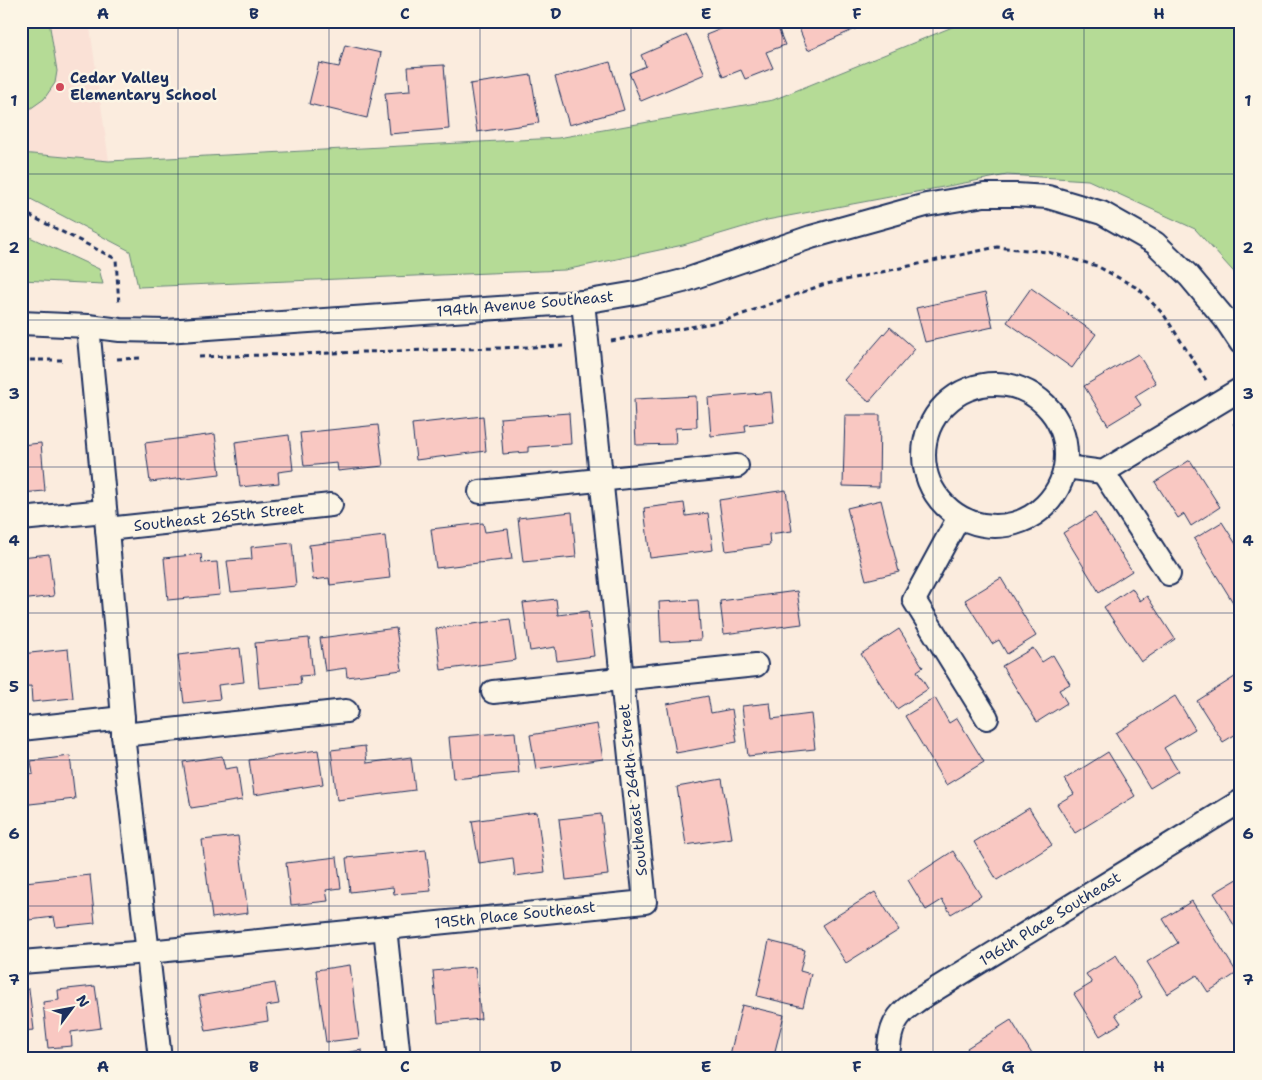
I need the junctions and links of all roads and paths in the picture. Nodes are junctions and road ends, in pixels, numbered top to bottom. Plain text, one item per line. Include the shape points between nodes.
1 (21, 212) edge
2 (583, 302) junction
3 (21, 323) edge
4 (88, 326) junction
5 (120, 330) junction
6 (1241, 343) edge
7 (588, 345) junction
8 (192, 357) dead end
9 (152, 358) dead end
10 (122, 359) junction
11 (21, 360) edge
12 (91, 360) junction
13 (1241, 389) edge
14 (1220, 401) junction
15 (1241, 426) edge
16 (737, 466) dead end
17 (1066, 468) junction
18 (1103, 472) junction
19 (602, 480) junction
20 (480, 492) dead end
21 (331, 505) dead end
22 (959, 516) junction
23 (21, 519) edge
24 (106, 520) junction
25 (1170, 574) dead end
26 (756, 665) dead end
27 (622, 678) junction
28 (493, 692) dead end
29 (346, 711) dead end
30 (986, 718) dead end
31 (123, 726) junction
32 (21, 729) edge
33 (1241, 801) edge
34 (645, 902) joint
35 (385, 928) junction
36 (148, 952) junction
37 (21, 962) edge
38 (160, 1059) edge
39 (399, 1059) edge
40 (888, 1059) edge

1 - 5 path via 116,259
2 - 5 street, 194th Avenue Southeast via 166,331
2 - 6 street, 194th Avenue Southeast via 674,283 811,237 926,205 984,195 1016,195 1048,197 1102,213 1155,242 1189,276
2 - 7 street, Southeast 264th Street
3 - 4 street, 194th Avenue Southeast
4 - 5 street, 194th Avenue Southeast
4 - 12 street
5 - 10 path
7 - 8 path
7 - 14 path via 724,321 822,285 997,247 1048,252 1098,266 1140,289 1164,315
7 - 19 street, Southeast 264th Street
9 - 10 path
10 - 12 path
11 - 12 path
12 - 24 street
13 - 14 street
14 - 15 path via 1237,428
14 - 18 street
16 - 19 street
17 - 18 street
17 - 22 street via 1052,499 1025,520 1009,526 991,527
17 - 22 street via 1067,450 1063,433 1046,404 1016,386 999,383 965,390 938,411 925,443 924,460 934,492
18 - 25 street
19 - 20 street
19 - 27 street, Southeast 264th Street
21 - 24 street, Southeast 265th Street
22 - 30 street via 914,600
23 - 24 street, Southeast 265th Street
24 - 31 street
26 - 27 street
27 - 28 street
27 - 34 street, Southeast 264th Street
29 - 31 street
31 - 32 street
31 - 36 street
33 - 40 street, 196th Place Southeast via 918,1000 902,1012 892,1026
34 - 35 street, 195th Place Southeast
35 - 36 street, 195th Place Southeast
35 - 39 street
36 - 37 street
36 - 38 street

